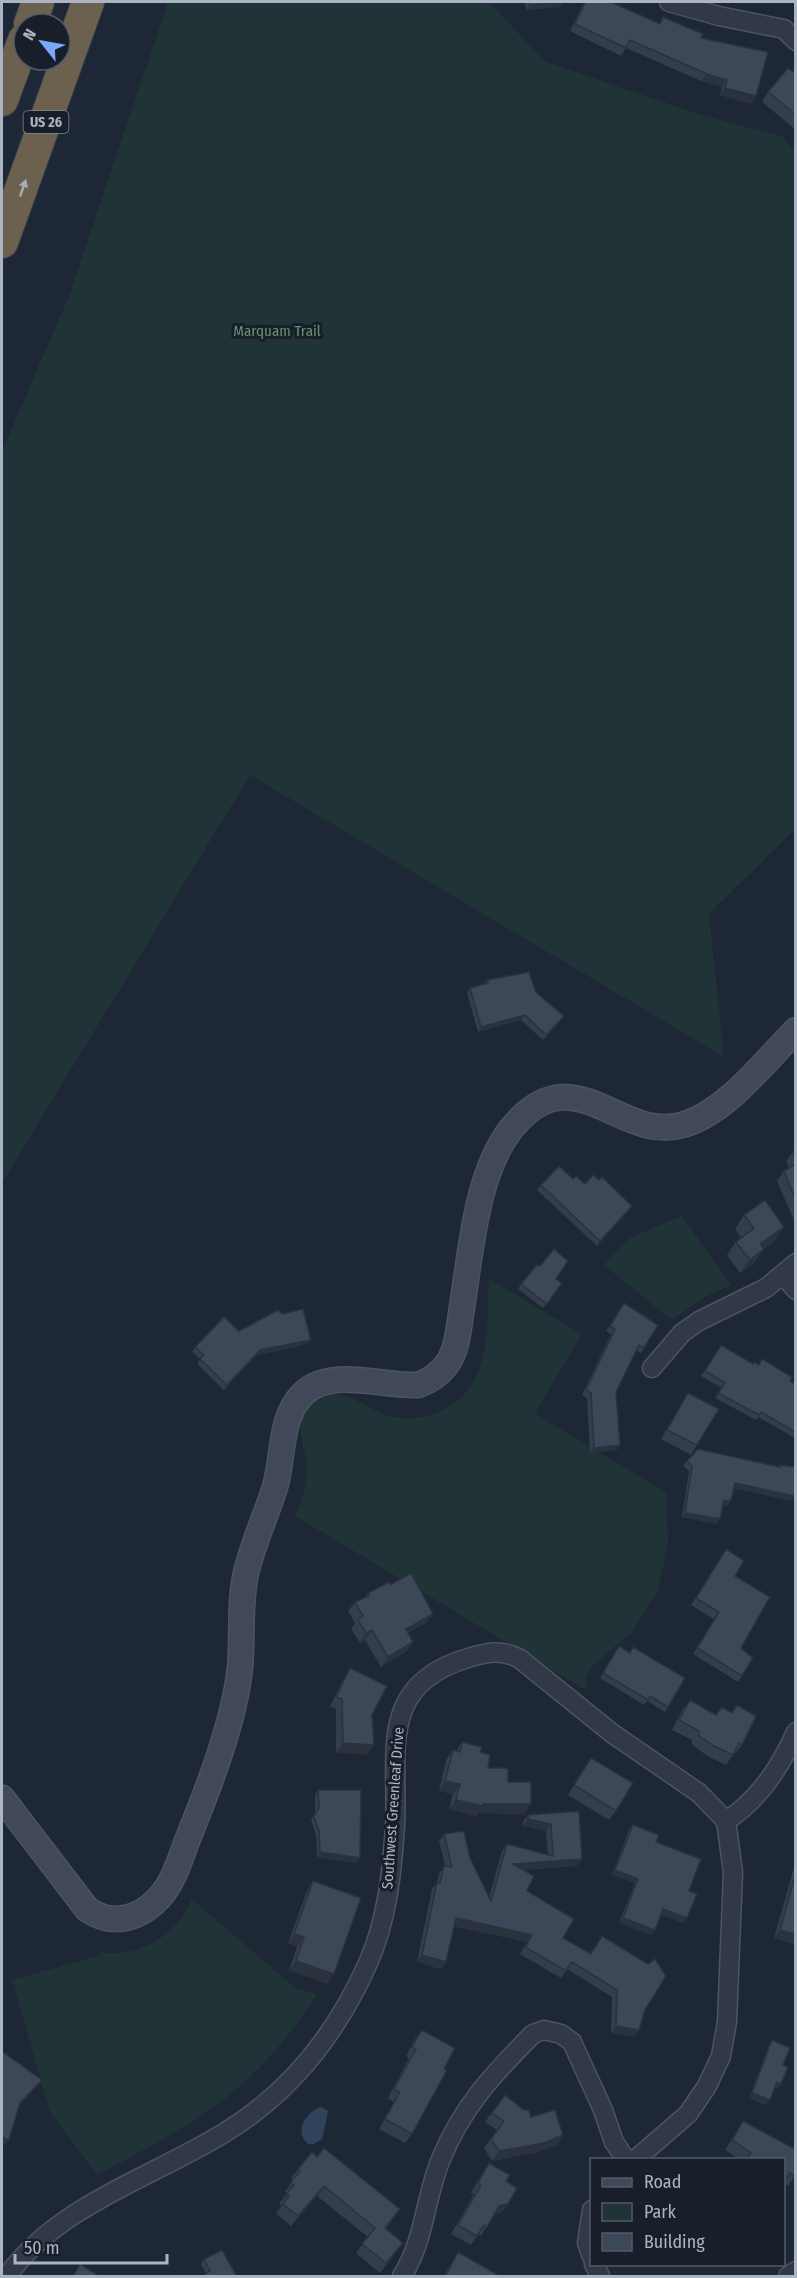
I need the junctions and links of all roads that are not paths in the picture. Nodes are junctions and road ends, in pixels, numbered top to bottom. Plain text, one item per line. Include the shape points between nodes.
1 (88, 2) edge
2 (669, 2) edge
3 (795, 41) edge
4 (12, 72) edge
5 (2, 100) edge
6 (2, 242) edge
7 (795, 1030) edge
8 (789, 1269) edge
9 (795, 1290) edge
10 (652, 1368) dead end
11 (795, 1732) edge
12 (2, 1798) edge
13 (726, 1821) junction
14 (625, 2158) edge
15 (637, 2158) edge
16 (590, 2218) edge
17 (590, 2254) edge
18 (795, 2271) edge
19 (7, 2277) edge
20 (402, 2277) edge
21 (788, 2277) edge

6 -> 1 highway, US 26
2 - 3 street via 784,29
4 - 5 highway
7 - 12 main road via 715,1110 678,1126 650,1126 579,1098 538,1104 510,1130 490,1164 457,1337 448,1364 418,1385 335,1380 314,1386 296,1402 286,1426 275,1486 246,1573 235,1694 208,1789 161,1896 130,1918 105,1919 96,1915 87,1909
8 - 9 street
8 - 10 street via 766,1288 682,1333
11 - 13 street via 789,1749 762,1791
13 - 15 street via 733,1872 727,2022 720,2056 707,2086 688,2114
13 - 19 street, Southwest Greenleaf Drive via 699,1793 614,1734 511,1654 487,1652 434,1673 413,1693 396,1730 393,1857 380,1928 351,1999 315,2052 291,2082 242,2122 99,2199 46,2236
14 - 20 street via 614,2142 572,2042 561,2034 544,2030 533,2034 471,2101 440,2160 419,2241
16 - 17 street
18 - 21 street

